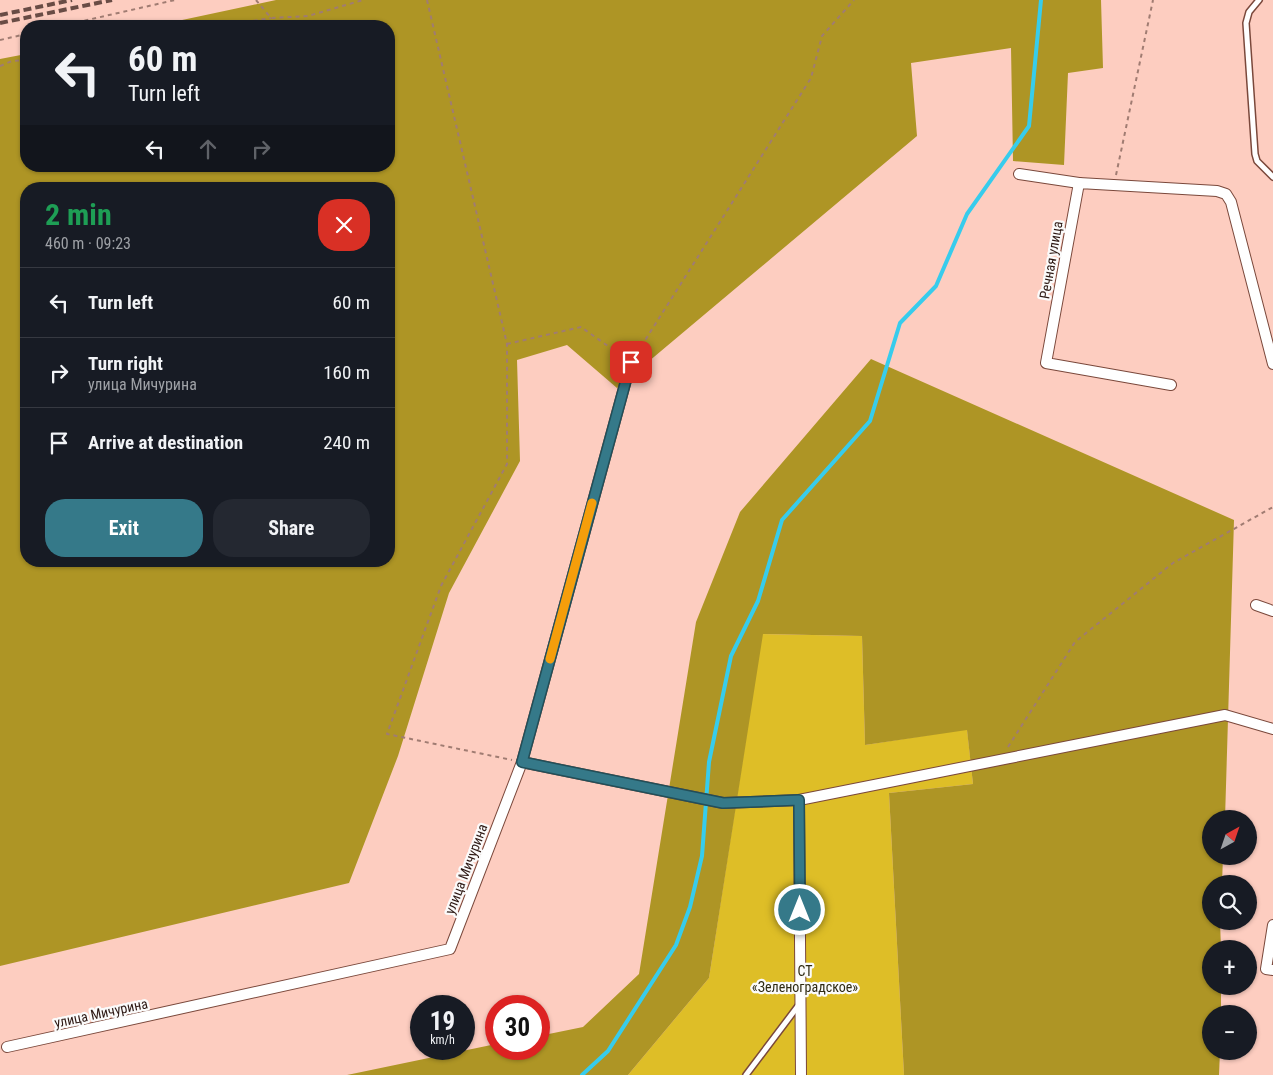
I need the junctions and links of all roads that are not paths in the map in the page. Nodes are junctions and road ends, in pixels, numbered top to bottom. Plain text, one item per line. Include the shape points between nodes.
1 (1259, 0) edge
2 (1019, 174) dead end
3 (1273, 177) edge
4 (1078, 182) junction
5 (631, 362) road end
6 (1273, 364) edge
7 (1171, 386) dead end
8 (1256, 606) dead end
9 (1273, 612) edge
10 (1273, 729) edge
11 (522, 762) junction
12 (799, 800) junction
13 (1273, 925) edge
14 (1273, 970) edge
15 (801, 1002) junction
16 (7, 1048) dead end
17 (746, 1075) edge
18 (801, 1075) edge

1 - 3 lane via 1249,12 1246,23 1255,154 1263,169
2 - 4 street
4 - 6 street via 1217,190 1226,194 1231,202
4 - 7 street, Речная улица via 1046,363
5 - 11 street, улица Мичурина
8 - 9 street
10 - 12 street via 1225,715
11 - 12 street via 723,803
11 - 16 street, улица Мичурина via 450,949
12 - 15 street
13 - 14 street via 1266,968
15 - 17 lane
15 - 18 street

